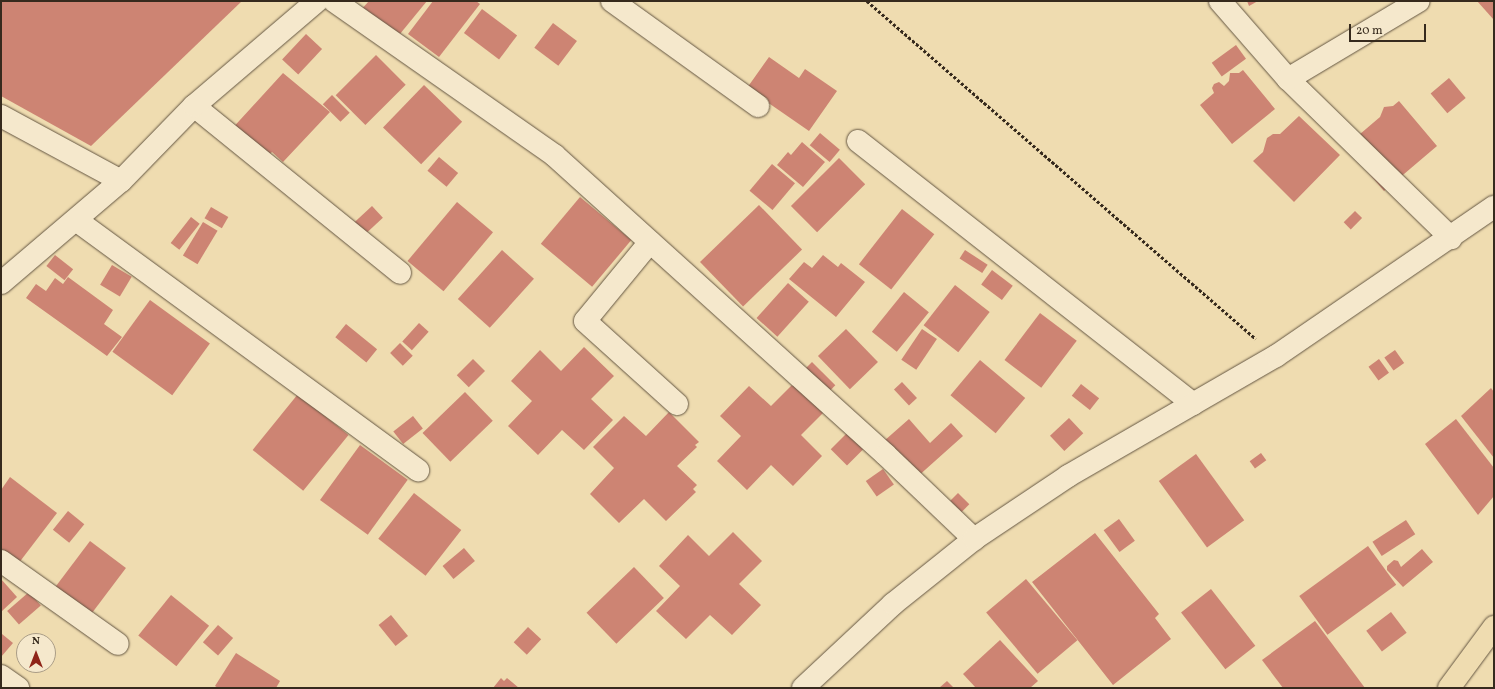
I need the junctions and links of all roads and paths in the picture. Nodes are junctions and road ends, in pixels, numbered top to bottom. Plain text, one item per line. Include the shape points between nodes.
1 (317, 1) edge
2 (334, 1) edge
3 (612, 1) edge
4 (866, 1) edge
5 (1220, 1) edge
6 (1419, 1) edge
7 (1288, 79) junction
8 (194, 106) junction
9 (758, 106) dead end
10 (1, 116) edge
11 (858, 141) dead end
12 (122, 181) junction
13 (1494, 207) edge
14 (76, 220) junction
15 (1451, 238) junction
16 (650, 242) junction
17 (400, 274) dead end
18 (1, 283) edge
19 (1276, 356) junction
20 (677, 404) dead end
21 (1194, 404) junction
22 (418, 470) dead end
23 (974, 539) junction
24 (1, 561) edge
25 (1494, 627) edge
26 (118, 644) dead end
27 (1, 676) edge
28 (18, 688) edge
29 (803, 688) edge
30 (1449, 688) edge

1 - 8 street
2 - 16 street via 554,156
3 - 9 street
4 - 19 path
5 - 7 street
6 - 7 street
7 - 15 street
8 - 12 street
8 - 17 street
10 - 12 street
11 - 21 street
12 - 14 street
13 - 15 street
14 - 18 street
14 - 22 street
15 - 19 street
16 - 20 street via 585,320
16 - 23 street via 886,455
19 - 21 street
21 - 23 street via 1068,476
23 - 29 street via 892,604
24 - 26 street
25 - 30 main road
27 - 28 street

